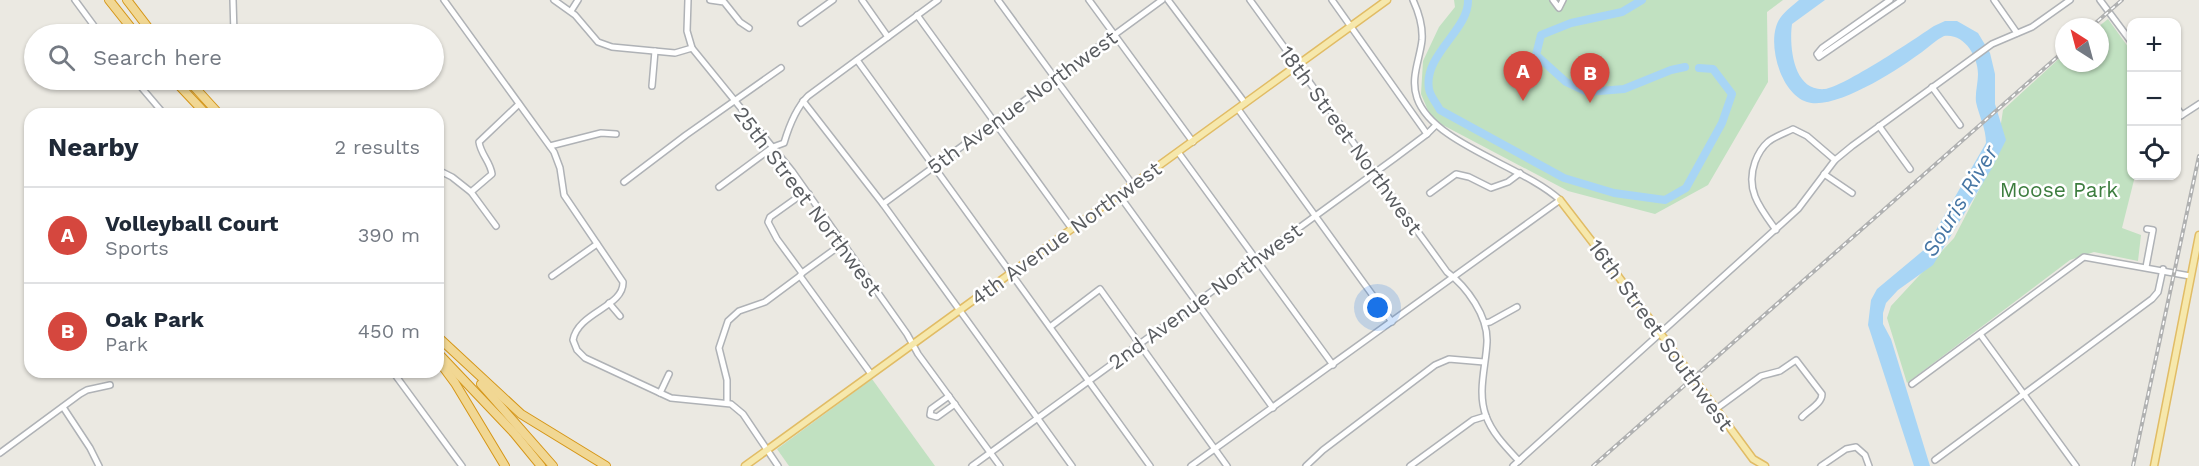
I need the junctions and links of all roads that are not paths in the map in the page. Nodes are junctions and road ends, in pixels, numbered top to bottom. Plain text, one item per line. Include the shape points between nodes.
1 (75, 0) edge
2 (109, 0) edge
3 (127, 0) edge
4 (233, 0) edge
5 (444, 0) edge
6 (554, 0) edge
7 (578, 0) edge
8 (688, 0) edge
9 (710, 0) edge
10 (833, 0) edge
11 (861, 0) edge
12 (938, 0) edge
13 (998, 0) edge
14 (1089, 0) edge
15 (1162, 0) edge
16 (1168, 0) edge
17 (1250, 0) edge
18 (1332, 0) edge
19 (1387, 0) edge
20 (1413, 0) edge
21 (1553, 0) edge
22 (1563, 0) edge
23 (1890, 0) edge
24 (1902, 0) edge
25 (1994, 0) edge
26 (2070, 0) edge
27 (2100, 0) edge
28 (571, 11) junction
29 (917, 15) junction
30 (801, 23) dead end
31 (93, 24) edge
32 (128, 24) edge
33 (145, 24) edge
34 (234, 24) edge
35 (1351, 26) junction
36 (749, 28) dead end
37 (2017, 33) junction
38 (1114, 34) junction
39 (2127, 36) edge
40 (888, 37) junction
41 (692, 48) junction
42 (655, 51) junction
43 (857, 60) junction
44 (1297, 65) junction
45 (781, 68) dead end
46 (1054, 79) junction
47 (652, 86) dead end
48 (1932, 87) junction
49 (144, 90) edge
50 (183, 90) edge
51 (197, 90) edge
52 (803, 101) junction
53 (734, 102) junction
54 (2199, 102) edge
55 (519, 104) junction
56 (1245, 104) junction
57 (159, 108) edge
58 (200, 108) edge
59 (214, 108) edge
60 (1238, 109) junction
61 (2182, 115) edge
62 (995, 123) junction
63 (1436, 125) junction
64 (1960, 125) dead end
65 (1879, 126) junction
66 (616, 134) dead end
67 (1427, 134) junction
68 (1193, 142) junction
69 (550, 146) junction
70 (773, 147) junction
71 (1178, 152) junction
72 (1835, 160) junction
73 (934, 167) junction
74 (1910, 169) dead end
75 (1375, 172) junction
76 (1520, 172) junction
77 (444, 173) edge
78 (1824, 174) junction
79 (624, 182) dead end
80 (1133, 185) junction
81 (718, 187) dead end
82 (471, 192) junction
83 (1430, 193) dead end
84 (1852, 193) dead end
85 (809, 194) junction
86 (1119, 195) junction
87 (1560, 200) junction
88 (883, 204) junction
89 (1315, 215) junction
90 (496, 226) dead end
91 (1072, 229) junction
92 (2148, 229) dead end
93 (1776, 230) junction
94 (2199, 235) edge
95 (597, 244) junction
96 (842, 244) junction
97 (1256, 259) junction
98 (2146, 267) junction
99 (2163, 270) junction
100 (1011, 273) junction
101 (801, 274) junction
102 (552, 276) dead end
103 (2190, 276) junction
104 (1454, 277) junction
105 (1196, 302) junction
106 (609, 303) junction
107 (1517, 307) dead end
108 (959, 310) junction
109 (620, 316) dead end
110 (1392, 322) junction
111 (1485, 323) junction
112 (1050, 327) junction
113 (1661, 334) junction
114 (1980, 334) junction
115 (444, 343) edge
116 (1140, 343) junction
117 (444, 344) edge
118 (913, 344) junction
119 (444, 359) edge
120 (1484, 362) junction
121 (1333, 365) junction
122 (444, 368) edge
123 (669, 374) dead end
124 (871, 374) junction
125 (397, 378) edge
126 (1089, 381) junction
127 (1912, 384) dead end
128 (110, 385) dead end
129 (660, 393) junction
130 (2024, 394) junction
131 (949, 396) junction
132 (726, 403) junction
133 (955, 404) junction
134 (63, 407) junction
135 (1273, 408) junction
136 (1716, 409) junction
137 (1486, 416) junction
138 (1802, 417) dead end
139 (1038, 419) junction
140 (1215, 448) junction
141 (767, 450) junction
142 (0, 453) edge
143 (990, 453) junction
144 (1935, 460) dead end
145 (1519, 461) junction
146 (99, 466) edge
147 (462, 466) edge
148 (505, 466) edge
149 (541, 466) edge
150 (553, 466) edge
151 (606, 466) edge
152 (745, 466) edge
153 (778, 466) edge
154 (972, 466) edge
155 (1000, 466) edge
156 (1072, 466) edge
157 (1150, 466) edge
158 (1191, 466) edge
159 (1227, 466) edge
160 (1306, 466) edge
161 (1410, 466) edge
162 (1513, 466) edge
163 (1765, 466) edge
164 (1821, 466) edge
165 (1869, 466) edge
166 (2076, 466) edge
167 (2154, 466) edge

1 - 31 street
2 - 32 highway
3 - 33 highway
4 - 34 street
5 - 55 street
6 - 28 street
7 - 28 street
8 - 41 street, 25th Street Northwest via 687,31
9 - 36 street via 724,2
10 - 30 street
11 - 40 street
12 - 29 street
13 - 46 street
14 - 38 street
15 - 38 street, 5th Avenue Northwest
16 - 56 street
17 - 44 street, 18th Street Northwest
18 - 35 street
19 - 35 main road, 4th Avenue Northwest
20 - 63 street via 1422,31 1414,89 1421,109
21 - 22 street via 1559,8
23 - 24 street via 1816,54 1819,57
25 - 37 street
26 - 37 street
27 - 39 street
28 - 42 street via 598,42
29 - 40 street
29 - 62 street
35 - 44 main road, 4th Avenue Northwest
35 - 67 street
37 - 48 street via 1992,44
38 - 46 street, 5th Avenue Northwest
38 - 68 street
40 - 43 street
41 - 42 street via 675,53
41 - 53 street, 25th Street Northwest
42 - 47 street
43 - 52 street
43 - 73 street
44 - 56 main road, 4th Avenue Northwest
44 - 75 street, 18th Street Northwest
45 - 53 street
46 - 62 street, 5th Avenue Northwest
46 - 80 street
48 - 64 street
48 - 65 street
49 - 57 street
50 - 58 highway
51 - 59 highway
52 - 70 street via 784,143
52 - 88 street
53 - 70 street, 25th Street Northwest
53 - 79 street
54 - 61 street
55 - 69 street
55 - 82 street via 479,142 492,174
56 - 60 main road, 4th Avenue Northwest
60 - 68 main road, 4th Avenue Northwest
60 - 89 street
62 - 73 street, 5th Avenue Northwest
62 - 91 street
63 - 67 street, 2nd Avenue Northwest
63 - 76 street
65 - 72 street
65 - 74 street
66 - 69 street via 601,133
67 - 75 street, 2nd Avenue Northwest
68 - 71 main road, 4th Avenue Northwest
69 - 95 street via 558,159 564,195
70 - 81 street
70 - 85 street, 25th Street Northwest
71 - 80 main road, 4th Avenue Northwest
71 - 97 street
72 - 78 street
72 - 93 street via 1793,129 1768,142 1758,153 1752,194
73 - 88 street, 5th Avenue Northwest
73 - 100 street
75 - 89 street, 2nd Avenue Northwest
75 - 104 street, 18th Street Northwest
76 - 83 street via 1491,189 1456,174
76 - 87 street
77 - 82 street
78 - 84 street
78 - 93 street via 1798,209
80 - 86 main road, 4th Avenue Northwest
82 - 90 street
85 - 96 street, 25th Street Northwest
85 - 101 street via 798,197 768,222
86 - 91 main road, 4th Avenue Northwest
86 - 105 street
87 - 104 street
87 - 113 main road, 16th Street Southwest
88 - 108 street
89 - 97 street, 2nd Avenue Northwest
89 - 110 street
91 - 100 main road, 4th Avenue Northwest
92 - 98 street via 2153,230
93 - 113 street
94 - 103 main road
95 - 102 street
95 - 106 street via 623,282 621,292
96 - 101 street
96 - 118 street, 25th Street Northwest
97 - 105 street, 2nd Avenue Northwest
97 - 121 street
98 - 99 street
98 - 114 street via 2084,257
99 - 103 street
99 - 130 street via 2156,296
100 - 108 main road, 4th Avenue Northwest
100 - 112 street
101 - 124 street
101 - 132 street via 765,302 739,311 728,321 719,348 727,380
103 - 167 main road
104 - 110 street
104 - 111 street, 18th Street Northwest
105 - 116 street, 2nd Avenue Northwest
105 - 135 street
106 - 109 street
106 - 129 street via 574,332 577,350
107 - 111 street
108 - 118 main road, 4th Avenue Northwest
108 - 139 street
110 - 121 street
111 - 120 street
112 - 116 street via 1100,290
112 - 126 street
113 - 136 main road, 16th Street Southwest
113 - 145 street
114 - 127 street
114 - 130 street
115 - 151 highway via 521,414
116 - 126 street, 2nd Avenue Northwest
116 - 140 street
117 - 150 highway
118 - 124 main road, 4th Avenue Northwest
118 - 131 street, 25th Street Northwest
119 - 149 highway
120 - 137 street
120 - 160 street via 1449,359 1435,365
121 - 135 street
122 - 148 highway
123 - 129 street
124 - 141 main road, 4th Avenue Northwest
125 - 147 street
126 - 139 street, 2nd Avenue Northwest
126 - 157 street
128 - 134 street via 87,390
129 - 132 street via 671,398
130 - 144 street
130 - 166 street
131 - 133 street, 25th Street Northwest
131 - 133 street via 931,409 930,416 937,417
132 - 141 street via 743,414
133 - 143 street, 25th Street Northwest
134 - 142 street
134 - 146 street
135 - 140 street
136 - 138 street via 1761,376 1780,371 1796,360 1822,394
136 - 163 main road, 16th Street Southwest via 1753,459
137 - 145 street
137 - 161 street via 1473,420
139 - 143 street, 2nd Avenue Northwest
139 - 156 street
140 - 158 street
140 - 159 street
141 - 152 main road, 4th Avenue Northwest
141 - 153 street
143 - 154 street, 2nd Avenue Northwest
143 - 155 street, 25th Street Northwest
145 - 162 street
164 - 165 street via 1846,449 1856,447

